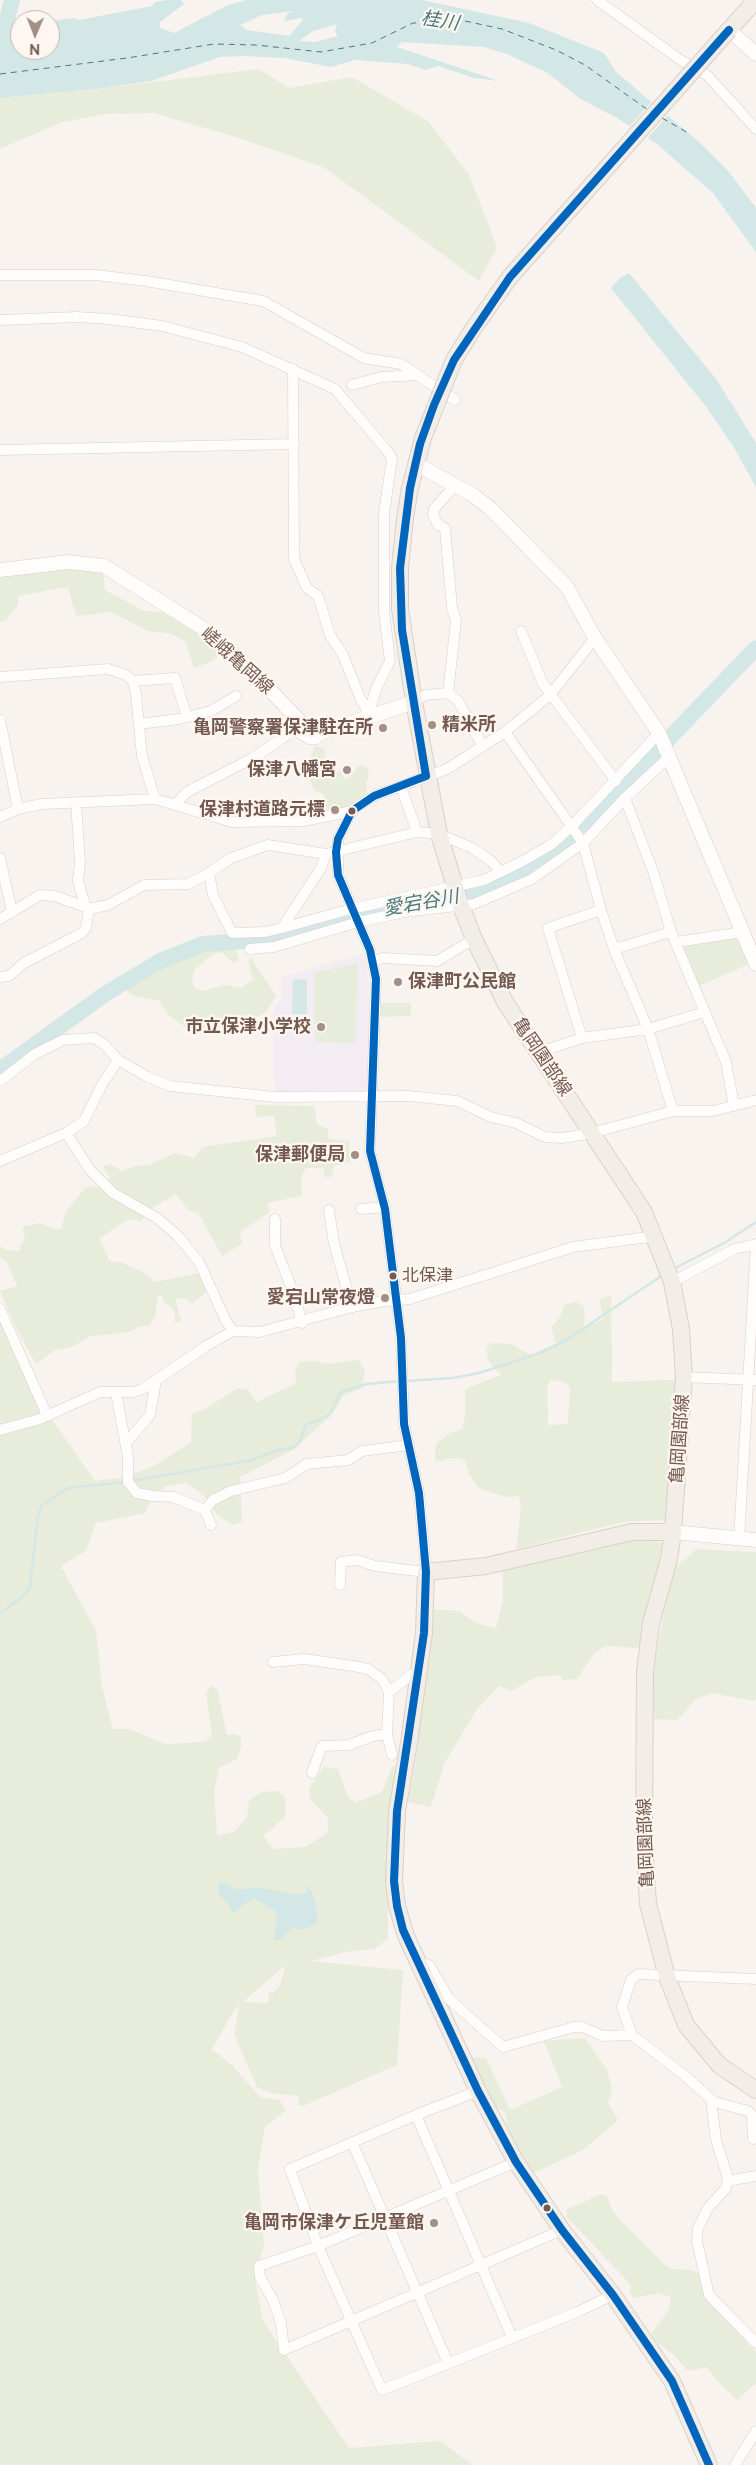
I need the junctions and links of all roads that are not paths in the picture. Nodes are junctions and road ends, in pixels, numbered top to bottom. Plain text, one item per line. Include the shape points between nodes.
1 (597, 0) edge
2 (749, 0) edge
3 (756, 0) edge
4 (729, 30) junction
5 (756, 54) edge
6 (691, 66) junction
7 (756, 129) edge
8 (0, 275) edge
9 (0, 320) edge
10 (293, 369) junction
11 (418, 375) junction
12 (352, 385) dead end
13 (454, 400) dead end
14 (294, 444) junction
15 (0, 450) edge
16 (416, 464) junction
17 (456, 484) junction
18 (0, 570) edge
19 (521, 631) dead end
20 (595, 638) junction
21 (0, 677) edge
22 (133, 681) junction
23 (448, 693) junction
24 (550, 695) junction
25 (236, 696) dead end
26 (414, 702) junction
27 (187, 717) junction
28 (367, 719) junction
29 (0, 723) edge
30 (139, 724) junction
31 (321, 732) junction
32 (505, 732) junction
33 (660, 735) junction
34 (482, 745) junction
35 (668, 754) junction
36 (426, 776) junction
37 (616, 781) junction
38 (401, 787) junction
39 (625, 798) junction
40 (156, 799) junction
41 (76, 802) junction
42 (174, 805) junction
43 (18, 809) junction
44 (352, 811) junction
45 (0, 818) edge
46 (573, 828) junction
47 (417, 832) junction
48 (439, 834) junction
49 (583, 841) junction
50 (331, 853) junction
51 (0, 858) edge
52 (501, 872) junction
53 (209, 873) junction
54 (458, 897) junction
55 (87, 907) junction
56 (601, 910) junction
57 (12, 912) junction
58 (355, 916) junction
59 (0, 919) edge
60 (282, 928) junction
61 (671, 932) junction
62 (742, 932) junction
63 (474, 939) junction
64 (677, 942) junction
65 (250, 949) dead end
66 (614, 949) junction
67 (373, 961) junction
68 (756, 964) edge
69 (0, 978) edge
70 (705, 1012) junction
71 (648, 1029) junction
72 (582, 1038) junction
73 (539, 1052) junction
74 (118, 1060) junction
75 (0, 1081) edge
76 (371, 1097) junction
77 (756, 1100) edge
78 (734, 1106) junction
79 (673, 1111) junction
80 (66, 1133) junction
81 (592, 1133) junction
82 (0, 1161) edge
83 (385, 1207) junction
84 (361, 1209) dead end
85 (329, 1210) dead end
86 (276, 1219) dead end
87 (656, 1236) junction
88 (756, 1244) edge
89 (670, 1275) junction
90 (397, 1300) junction
91 (352, 1307) junction
92 (0, 1309) edge
93 (302, 1323) junction
94 (233, 1331) junction
95 (684, 1377) junction
96 (752, 1380) edge
97 (156, 1381) junction
98 (116, 1392) junction
99 (48, 1416) junction
100 (0, 1430) edge
101 (126, 1444) junction
102 (410, 1445) junction
103 (204, 1510) junction
104 (211, 1525) dead end
105 (673, 1532) junction
106 (739, 1539) junction
107 (756, 1540) edge
108 (426, 1572) junction
109 (340, 1585) dead end
110 (273, 1662) dead end
111 (419, 1669) junction
112 (389, 1692) junction
113 (387, 1734) junction
114 (392, 1755) dead end
115 (312, 1773) dead end
116 (419, 1962) junction
117 (667, 1977) junction
118 (756, 1979) edge
119 (632, 2035) junction
120 (756, 2090) edge
121 (478, 2091) junction
122 (711, 2102) junction
123 (416, 2115) junction
124 (753, 2140) dead end
125 (352, 2142) junction
126 (516, 2162) junction
127 (756, 2176) edge
128 (727, 2181) junction
129 (449, 2191) junction
130 (385, 2218) junction
131 (562, 2230) junction
132 (318, 2246) junction
133 (482, 2266) junction
134 (418, 2293) junction
135 (613, 2295) junction
136 (351, 2321) junction
137 (512, 2336) junction
138 (756, 2343) edge
139 (448, 2363) junction
140 (756, 2431) edge
141 (709, 2465) edge
142 (735, 2465) edge

1 - 6 street
2 - 6 street
3 - 4 main road, 亀岡園部線
4 - 5 street
4 - 16 main road, 亀岡園部線, bridge via 510,277 473,328 454,360
6 - 7 street via 707,75
8 - 11 street via 96,275 262,301 364,358 402,364
9 - 10 street via 77,317 162,326 242,347
10 - 14 street
10 - 28 street via 335,389 392,459 384,521 384,611 390,661
11 - 12 street via 381,377
11 - 13 street
14 - 15 street
14 - 28 street via 294,558 307,588 318,596 330,635 343,655 366,708
16 - 17 street
16 - 26 main road, 亀岡園部線 via 405,518 400,568 402,630
17 - 20 street via 491,509 566,587
17 - 23 street via 434,509 433,515 438,525 445,528 456,621
18 - 31 street, 嵯峨亀岡線 via 69,562 104,566 208,632 248,667 306,728
19 - 24 street
20 - 24 street
20 - 33 street
21 - 22 street via 108,669
22 - 27 street via 175,678
22 - 30 street
23 - 26 street via 425,695
23 - 34 street via 458,701
24 - 32 street
24 - 37 street
25 - 27 street via 211,711
26 - 28 street
26 - 36 main road, 亀岡園部線
27 - 30 street
28 - 31 street
29 - 43 street
30 - 40 street via 142,756
31 - 42 street via 317,739 310,739 294,730 253,758 187,792
32 - 34 street
32 - 46 street
33 - 35 street
33 - 37 street
34 - 36 street via 447,769
35 - 39 street
35 - 62 street
36 - 38 street
36 - 48 main road, 亀岡園部線
37 - 46 street
38 - 44 street via 374,796
38 - 47 street
39 - 49 street
39 - 61 street
40 - 41 street
40 - 42 street
41 - 43 street
41 - 55 street via 78,881
42 - 44 street via 232,822 304,821
43 - 45 street
44 - 50 street
46 - 49 street
46 - 52 street via 552,844
47 - 48 street
47 - 50 street
48 - 52 street via 480,852
48 - 54 main road, 亀岡園部線
49 - 54 street via 532,880 494,897
49 - 56 street
50 - 53 street via 268,846 231,858
50 - 58 street
50 - 60 street
51 - 57 street
52 - 54 street
53 - 55 street via 188,884 144,884 108,905
53 - 60 street via 213,895 232,933
54 - 58 street
54 - 58 street via 421,909
54 - 63 main road, 亀岡園部線
55 - 57 street via 56,896 40,895
55 - 69 street via 86,928 82,933 24,963 9,976
56 - 66 street
56 - 72 street via 548,928
57 - 59 street
58 - 60 street
58 - 65 street via 274,947
58 - 67 street
61 - 64 street
61 - 66 street
62 - 64 street
62 - 68 street
63 - 67 street via 437,961 383,958
63 - 73 main road, 亀岡園部線 via 506,1002
64 - 70 street
66 - 71 street
67 - 76 street via 376,979
70 - 71 street
70 - 78 street via 726,1062
71 - 72 street
71 - 79 street
72 - 73 street
73 - 81 main road, 亀岡園部線
74 - 75 street via 94,1038 63,1040 36,1054
74 - 76 street via 170,1086 275,1097
74 - 80 street via 84,1121
76 - 81 street via 409,1096 457,1101 545,1136 562,1138
76 - 83 street via 370,1151
77 - 78 street
78 - 79 street via 714,1111
79 - 81 street
80 - 82 street
80 - 94 street via 90,1170 113,1193 157,1218 178,1236 199,1262
81 - 87 main road, 亀岡園部線
83 - 84 street
83 - 90 street
85 - 91 street via 336,1252
86 - 93 street via 276,1246
87 - 89 main road, 亀岡園部線
87 - 90 street via 573,1247 438,1291
88 - 89 street
88 - 96 street
89 - 95 main road, 亀岡園部線 via 681,1329
90 - 91 street
90 - 102 street via 404,1424
91 - 93 street
92 - 99 street
93 - 94 street via 260,1332
94 - 97 street
95 - 96 street
95 - 105 main road, 亀岡園部線
96 - 106 street
97 - 98 street via 133,1392
97 - 101 street via 150,1415
98 - 99 street via 100,1392
98 - 101 street
99 - 100 street
101 - 103 street via 128,1482 137,1493 174,1497
102 - 103 street via 362,1451 348,1460 307,1464 285,1478 231,1491 213,1500
102 - 108 street via 419,1493
103 - 104 street
105 - 106 street
105 - 108 main road via 632,1532 495,1564
105 - 117 main road, 亀岡園部線 via 669,1560 651,1623 645,1671 644,1837 648,1904
106 - 107 street
108 - 109 street via 375,1566 357,1560 341,1562
108 - 111 main road
110 - 112 street via 304,1659 368,1669 382,1680
111 - 112 street
111 - 116 main road via 397,1811 394,1881 403,1930
112 - 113 street
113 - 114 street
113 - 115 street via 349,1745 322,1746
116 - 119 street via 429,1965 449,1999 503,2047 574,2027 603,2036
116 - 121 main road
117 - 118 street
117 - 119 street via 638,1974 631,1980 622,2006
117 - 120 main road, 亀岡園部線 via 686,2025 719,2065
119 - 122 street via 699,2087
121 - 123 street
121 - 126 main road
122 - 124 street via 748,2111 752,2116
122 - 128 street via 716,2140
123 - 125 street
123 - 129 street
125 - 130 street
125 - 132 street via 290,2169
126 - 129 street
126 - 131 main road
127 - 128 street
128 - 138 street via 726,2188 708,2208 698,2228 697,2241 709,2295
129 - 130 street
129 - 133 street
130 - 132 street
130 - 134 street
131 - 133 street
131 - 135 main road
132 - 136 street
132 - 136 street via 259,2266 260,2277 281,2323 284,2350
133 - 134 street
133 - 137 street
134 - 136 street
134 - 139 street
135 - 137 street
135 - 141 main road via 672,2380
136 - 139 street via 382,2390
137 - 139 street
140 - 142 street

